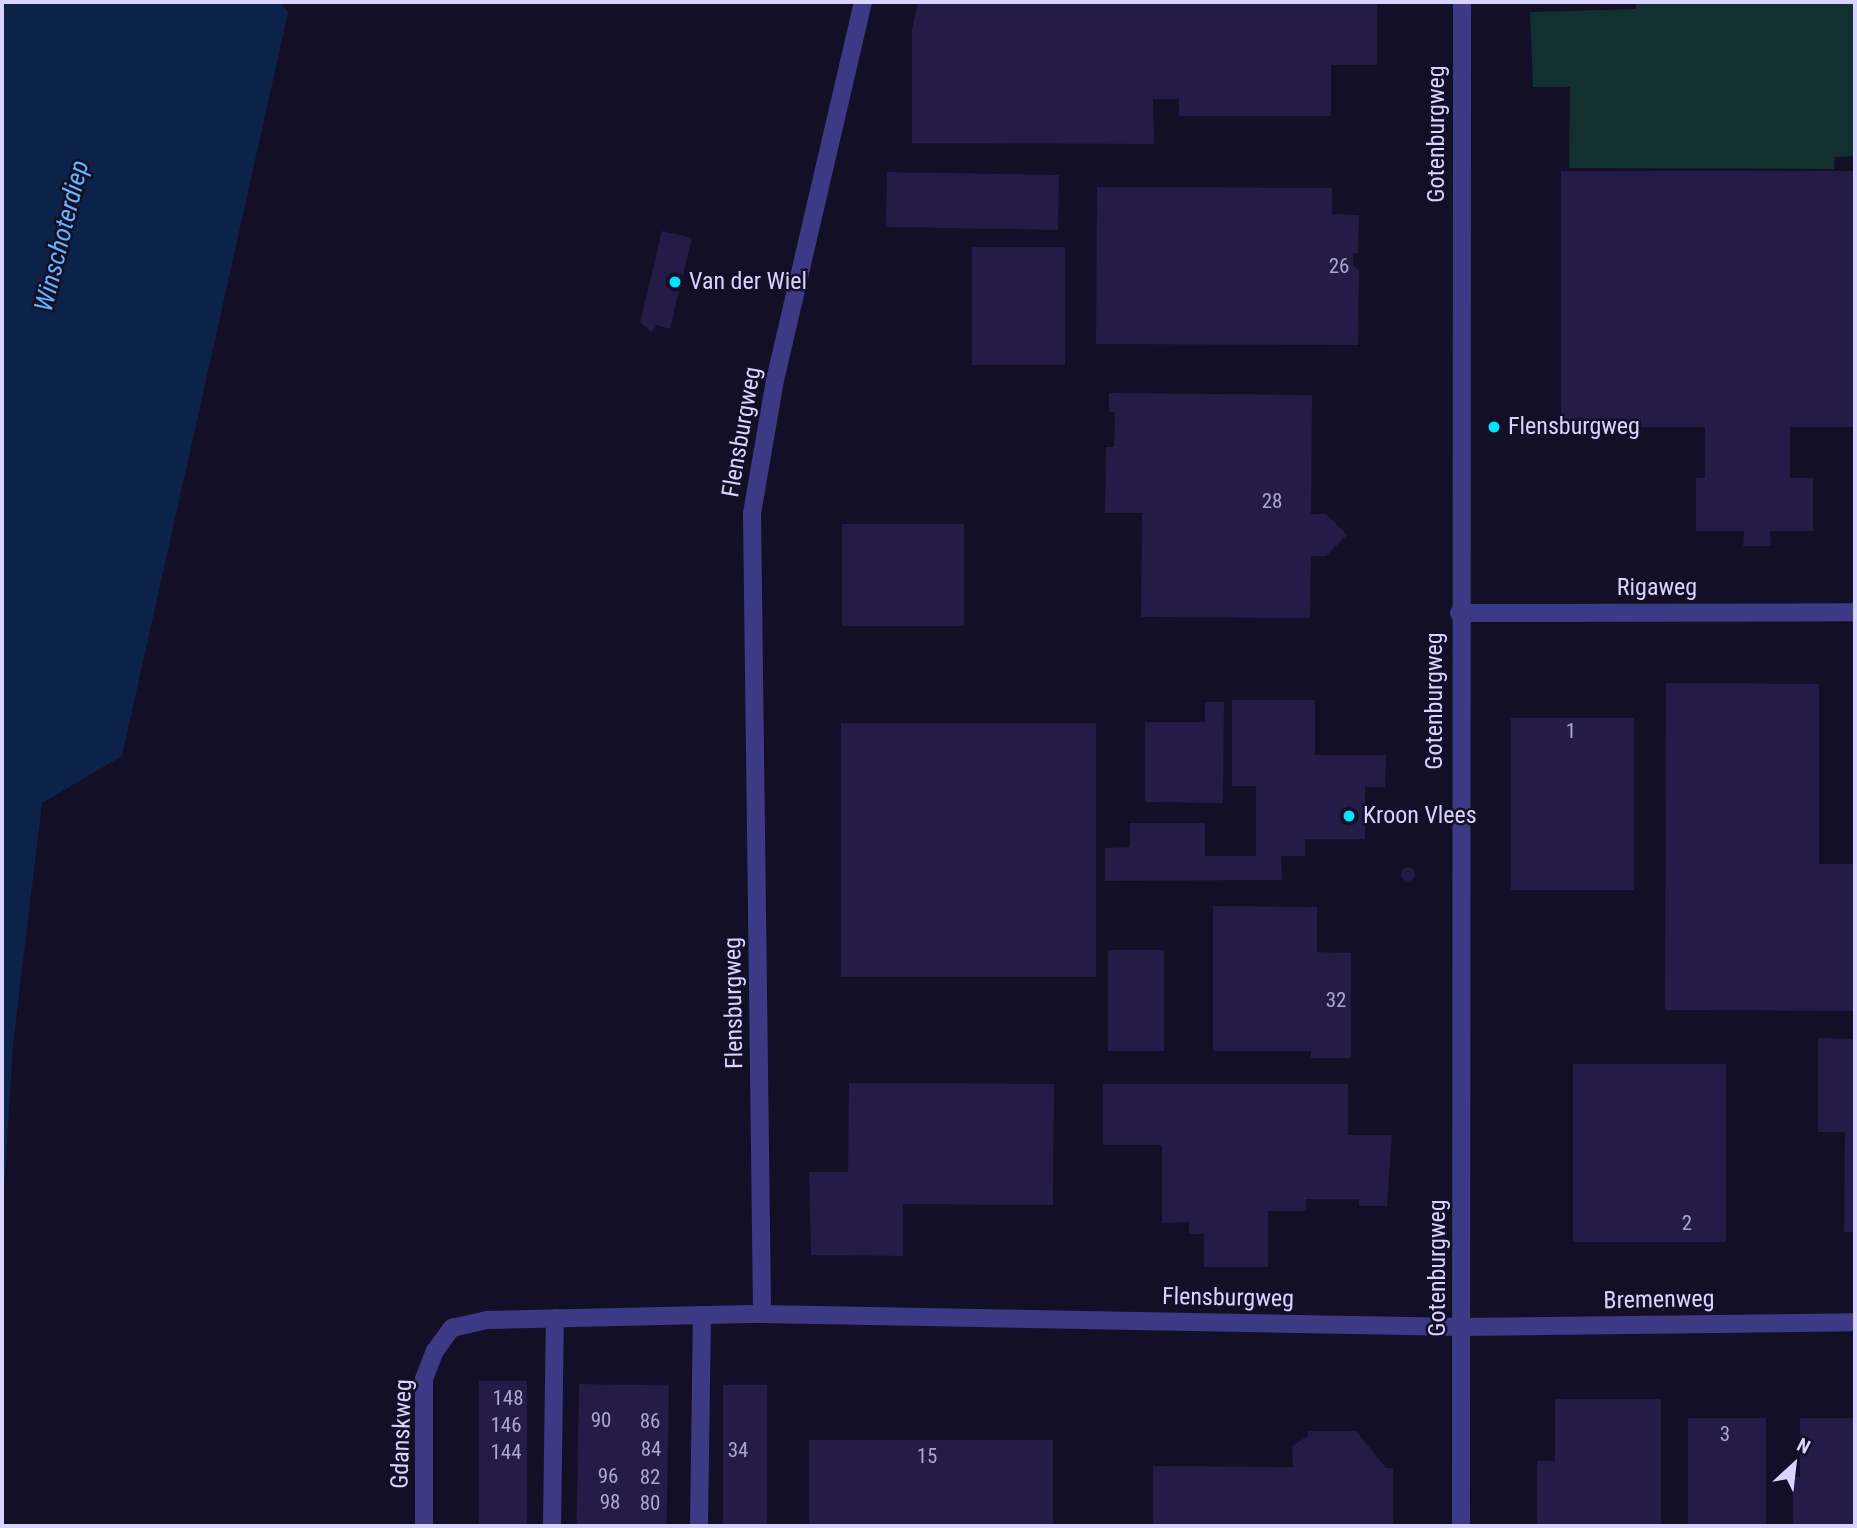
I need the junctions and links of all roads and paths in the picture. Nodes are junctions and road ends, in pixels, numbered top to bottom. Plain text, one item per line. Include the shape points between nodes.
1 (863, 2) edge
2 (1462, 2) edge
3 (1855, 612) edge
4 (1459, 613) junction
5 (762, 1314) junction
6 (702, 1315) junction
7 (555, 1318) junction
8 (1855, 1322) edge
9 (1463, 1327) junction
10 (424, 1526) edge
11 (552, 1526) edge
12 (699, 1526) edge
13 (1461, 1526) edge

1 - 5 street, Flensburgweg via 775,380 752,513
2 - 4 street, Gotenburgweg
3 - 4 street, Rigaweg
4 - 9 street, Gotenburgweg
5 - 6 street, Gdanskweg
5 - 9 street, Flensburgweg
6 - 7 street, Gdanskweg
6 - 12 street
7 - 10 street, Gdanskweg via 488,1320 452,1328 435,1351 424,1379
7 - 11 street
8 - 9 street, Bremenweg
9 - 13 street, Gotenburgweg

